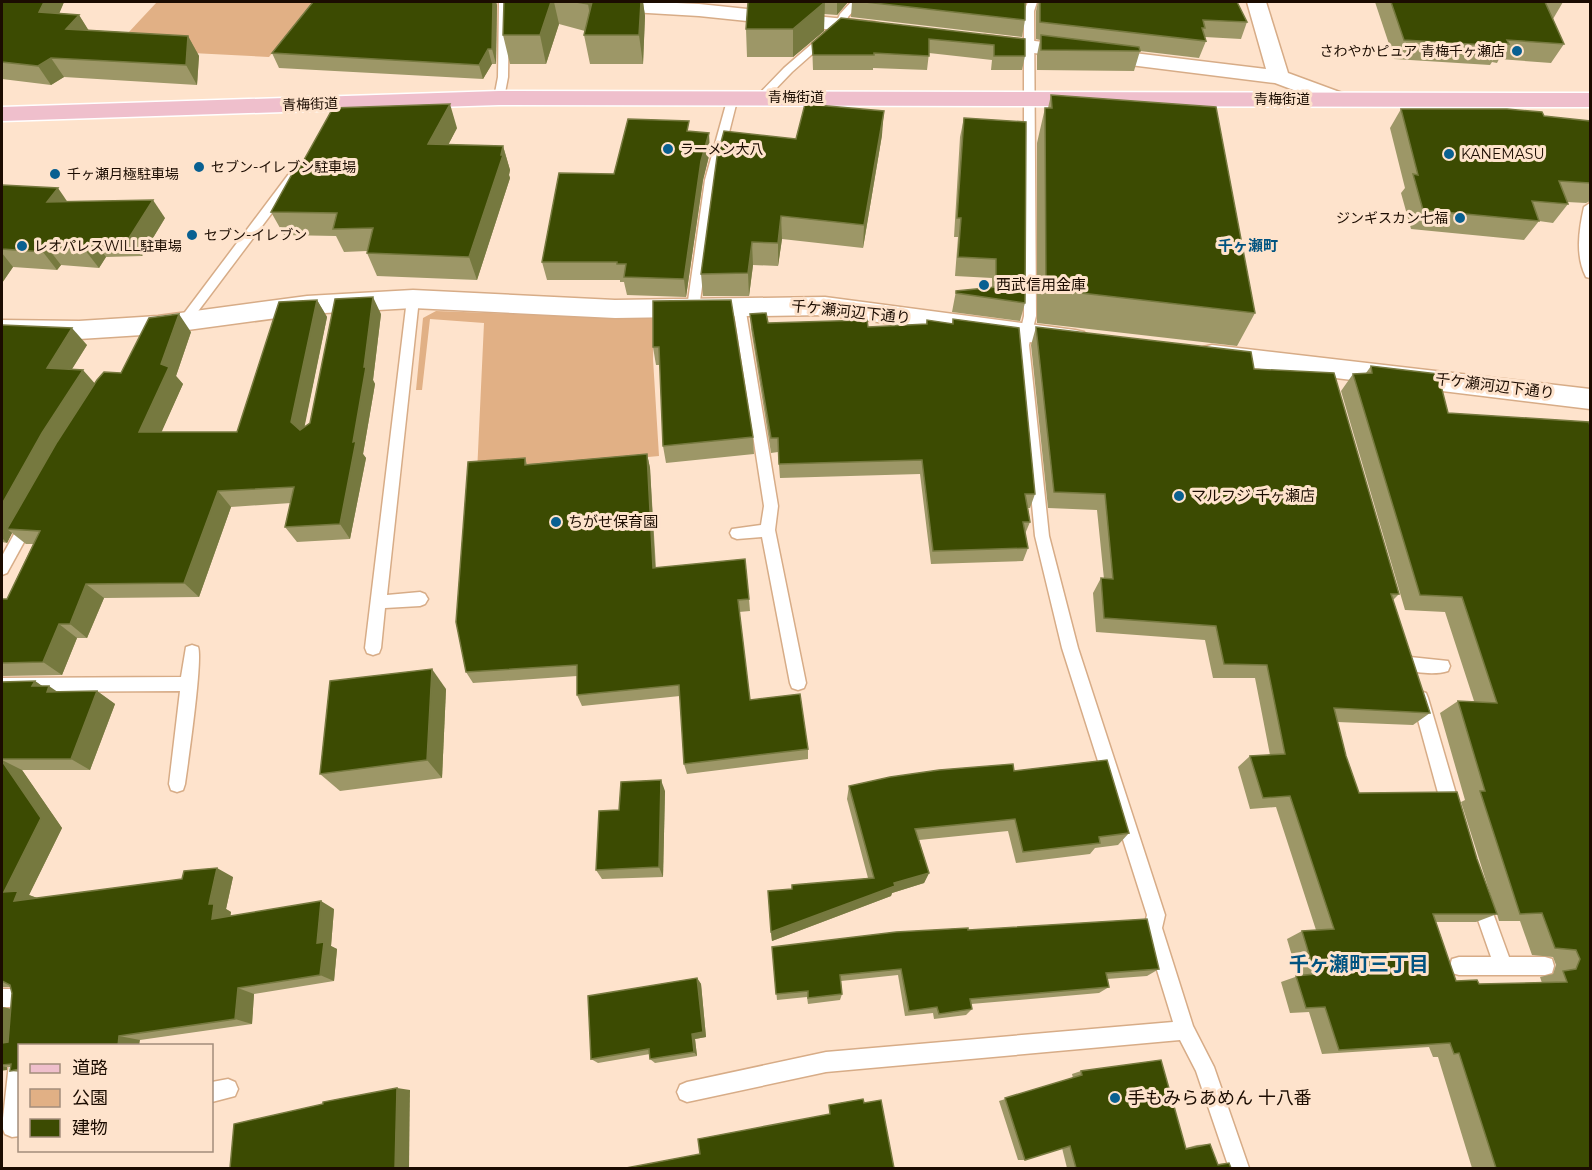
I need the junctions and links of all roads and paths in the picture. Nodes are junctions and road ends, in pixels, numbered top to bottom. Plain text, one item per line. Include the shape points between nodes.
1 (504, 2) edge
2 (563, 2) edge
3 (856, 2) edge
4 (1032, 2) edge
5 (1256, 2) edge
6 (841, 24) junction
7 (888, 29) edge
8 (971, 40) edge
9 (1030, 47) junction
10 (1279, 77) junction
11 (733, 97) junction
12 (762, 97) junction
13 (499, 98) junction
14 (1029, 98) junction
15 (1338, 99) junction
16 (1590, 100) edge
17 (2, 114) edge
18 (302, 164) edge
19 (1590, 207) edge
20 (1590, 274) edge
21 (413, 299) junction
22 (739, 306) junction
23 (693, 308) junction
24 (183, 323) junction
25 (2, 329) edge
26 (1025, 333) junction
27 (1095, 341) edge
28 (1187, 351) edge
29 (1590, 399) edge
30 (34, 511) edge
31 (768, 530) junction
32 (737, 533) dead end
33 (2, 568) edge
34 (420, 599) dead end
35 (379, 602) junction
36 (373, 648) dead end
37 (192, 652) dead end
38 (1442, 666) dead end
39 (798, 683) dead end
40 (189, 684) junction
41 (2, 685) edge
42 (177, 784) dead end
43 (1455, 823) edge
44 (1476, 890) edge
45 (1459, 966) dead end
46 (1503, 966) junction
47 (1545, 966) dead end
48 (2, 998) edge
49 (1185, 1029) junction
50 (21, 1034) edge
51 (18, 1073) edge
52 (687, 1092) dead end
53 (18, 1126) edge
54 (1239, 1168) edge

1 - 13 lane
2 - 6 street
3 - 6 lane
4 - 9 lane
5 - 10 street
6 - 7 street
6 - 12 lane
8 - 9 street
9 - 10 street
9 - 14 lane
10 - 15 street
11 - 12 main road, 青梅街道
11 - 13 main road, 青梅街道
11 - 23 lane via 711,180
12 - 14 main road, 青梅街道
13 - 17 main road, 青梅街道 via 335,109
14 - 15 main road, 青梅街道
14 - 26 lane via 1030,316
15 - 16 main road, 青梅街道
18 - 24 lane
19 - 20 lane via 1584,230
21 - 23 street, 千ケ瀬河辺下通り via 558,307
21 - 24 street, 千ケ瀬河辺下通り via 337,312
21 - 35 lane
22 - 23 street, 千ケ瀬河辺下通り
22 - 26 street, 千ケ瀬河辺下通り via 825,306
22 - 31 lane via 771,506
24 - 25 street, 千ケ瀬河辺下通り via 155,330
26 - 27 street, 千ケ瀬河辺下通り
26 - 49 lane via 1042,536 1070,648 1156,915 1153,928
28 - 29 street, 千ケ瀬河辺下通り via 1328,378
30 - 33 lane
31 - 32 lane
31 - 39 lane
34 - 35 lane
35 - 36 lane
37 - 40 lane
38 - 43 lane via 1412,670
40 - 41 lane
40 - 42 lane
44 - 46 lane
45 - 46 lane
46 - 47 lane
48 - 50 lane via 24,998
49 - 52 lane via 826,1062
49 - 54 lane via 1204,1067
51 - 53 lane via 12,1127

